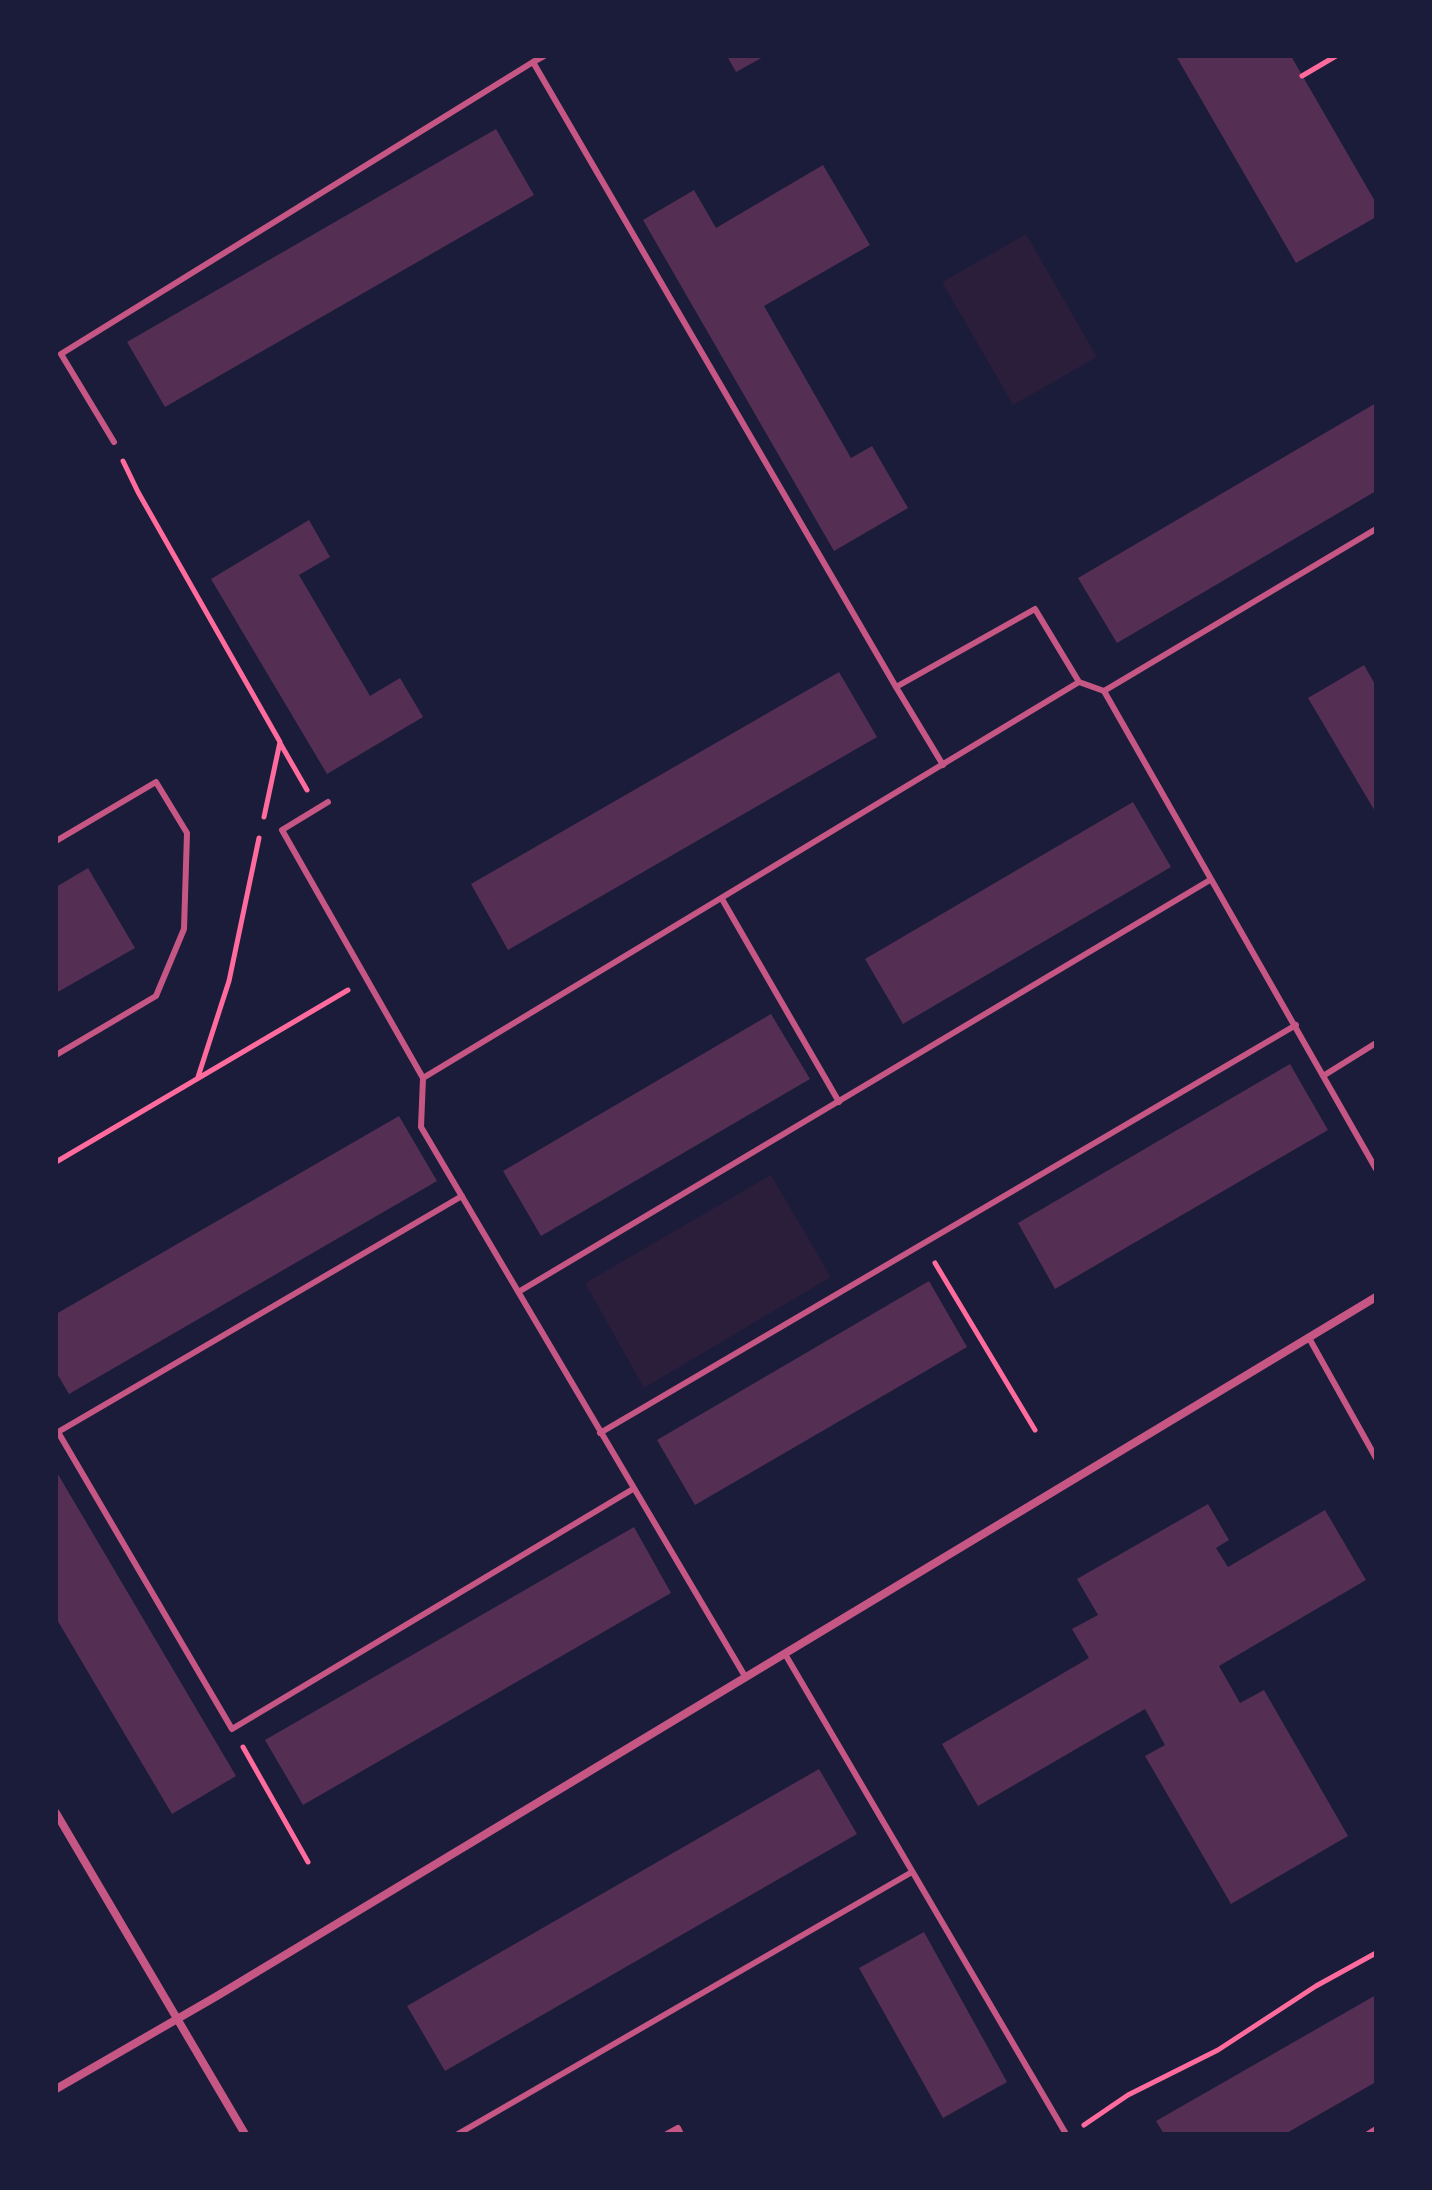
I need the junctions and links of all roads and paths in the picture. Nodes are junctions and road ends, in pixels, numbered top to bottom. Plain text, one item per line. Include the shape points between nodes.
1 (544, 56) edge
2 (1336, 56) edge
3 (533, 62) junction
4 (1302, 76) dead end
5 (114, 442) joint
6 (1376, 529) edge
7 (1079, 682) junction
8 (896, 687) junction
9 (1104, 691) junction
10 (280, 742) junction
11 (943, 765) junction
12 (328, 802) dead end
13 (318, 808) junction
14 (56, 841) edge
15 (1210, 880) junction
16 (722, 899) junction
17 (367, 980) junction
18 (1296, 1025) junction
19 (1376, 1043) edge
20 (56, 1055) edge
21 (1323, 1076) junction
22 (198, 1077) junction
23 (423, 1078) junction
24 (839, 1102) junction
25 (56, 1162) edge
26 (1376, 1169) edge
27 (462, 1196) junction
28 (923, 1243) junction
29 (520, 1291) junction
30 (1376, 1297) edge
31 (1309, 1338) junction
32 (57, 1430) edge
33 (1035, 1430) dead end
34 (600, 1433) junction
35 (1376, 1458) edge
36 (633, 1489) junction
37 (785, 1654) junction
38 (746, 1678) junction
39 (232, 1729) junction
40 (56, 1813) edge
41 (308, 1862) dead end
42 (912, 1872) junction
43 (1376, 1953) edge
44 (176, 2019) junction
45 (56, 2089) edge
46 (1082, 2126) dead end
47 (1376, 2129) edge
48 (245, 2134) edge
49 (458, 2134) edge
50 (667, 2134) edge
51 (681, 2134) edge
52 (1066, 2134) edge
53 (1368, 2134) edge

1 - 3 lane
2 - 4 path
3 - 5 lane via 61,354
3 - 8 lane
5 - 10 path
6 - 9 lane
7 - 8 lane via 1035,609
7 - 9 lane
7 - 11 lane
8 - 11 lane
9 - 15 lane
10 - 13 path
10 - 22 path via 229,981
11 - 16 lane
12 - 13 lane
13 - 17 lane via 282,830
14 - 20 lane via 156,782 187,833 184,929 156,996
15 - 18 lane
15 - 24 lane
16 - 23 lane
16 - 24 lane
17 - 22 path
17 - 23 lane
18 - 21 lane
18 - 28 lane
19 - 21 lane
21 - 26 lane
22 - 25 path
23 - 27 lane via 421,1127
24 - 29 lane
27 - 29 lane
27 - 32 lane
28 - 33 path
28 - 34 lane
29 - 34 lane
30 - 31 street
31 - 35 lane
31 - 37 street
32 - 39 lane
34 - 36 lane
36 - 38 lane
36 - 39 lane
37 - 38 street
37 - 42 lane
38 - 44 street
39 - 41 path
40 - 44 street
42 - 49 lane
42 - 52 lane
43 - 46 path
44 - 45 street
44 - 48 street
47 - 53 lane
50 - 51 lane via 678,2128

